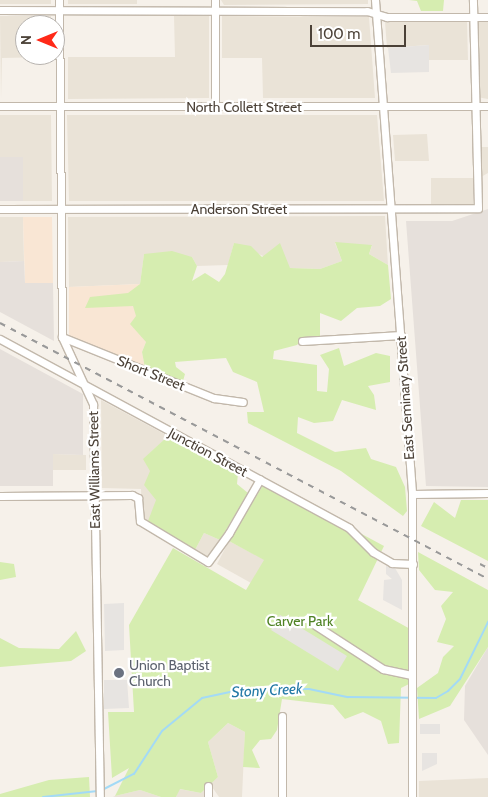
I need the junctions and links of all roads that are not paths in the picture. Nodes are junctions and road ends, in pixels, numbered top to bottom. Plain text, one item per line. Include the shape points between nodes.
1 (59, 0) edge
2 (215, 0) edge
3 (375, 0) edge
4 (472, 0) edge
5 (0, 10) edge
6 (59, 10) junction
7 (215, 10) junction
8 (376, 14) junction
9 (472, 17) junction
10 (488, 17) edge
11 (0, 106) edge
12 (215, 106) junction
13 (473, 106) junction
14 (488, 106) edge
15 (60, 107) junction
16 (384, 107) junction
17 (0, 209) edge
18 (60, 209) junction
19 (391, 209) junction
20 (401, 335) junction
21 (62, 337) junction
22 (0, 339) edge
23 (302, 341) dead end
24 (88, 387) junction
25 (243, 402) dead end
26 (260, 479) junction
27 (488, 493) edge
28 (412, 494) junction
29 (94, 495) junction
30 (0, 496) edge
31 (413, 564) junction
32 (315, 625) dead end
33 (411, 675) junction
34 (282, 716) dead end
35 (208, 786) dead end
36 (100, 797) edge
37 (208, 797) edge
38 (282, 797) edge
39 (412, 797) edge

1 - 6 street, East Williams Street
2 - 7 street
3 - 8 street, East Seminary Street
4 - 9 street
5 - 6 street
6 - 7 street
6 - 15 street, East Williams Street
7 - 8 street via 367,11
7 - 12 street
8 - 9 street via 387,17
8 - 16 street, East Seminary Street
9 - 10 street
9 - 13 street
11 - 15 street, North Collett Street
12 - 15 street, North Collett Street
12 - 16 street, North Collett Street
13 - 14 street, North Collett Street
13 - 16 street, North Collett Street
13 - 19 street, Anderson Street via 478,208
15 - 18 street, East Williams Street
16 - 19 street, East Seminary Street
17 - 18 street, Anderson Street
18 - 19 street, Anderson Street
18 - 21 street, East Williams Street
19 - 20 street, East Seminary Street
20 - 23 street
20 - 28 street, East Seminary Street
21 - 24 street, East Williams Street
21 - 25 street, Short Street via 214,398
22 - 24 street, Junction Street
24 - 26 street, Junction Street
24 - 29 street, East Williams Street via 93,404
26 - 29 street via 208,562 140,520 138,498 132,495
26 - 31 street, Junction Street via 349,528 373,552 392,563
27 - 28 street
28 - 31 street, East Seminary Street
29 - 30 street
29 - 36 street, East Williams Street
31 - 33 street, East Seminary Street
32 - 33 street via 383,669
33 - 39 street, East Seminary Street
34 - 38 street
35 - 37 street

